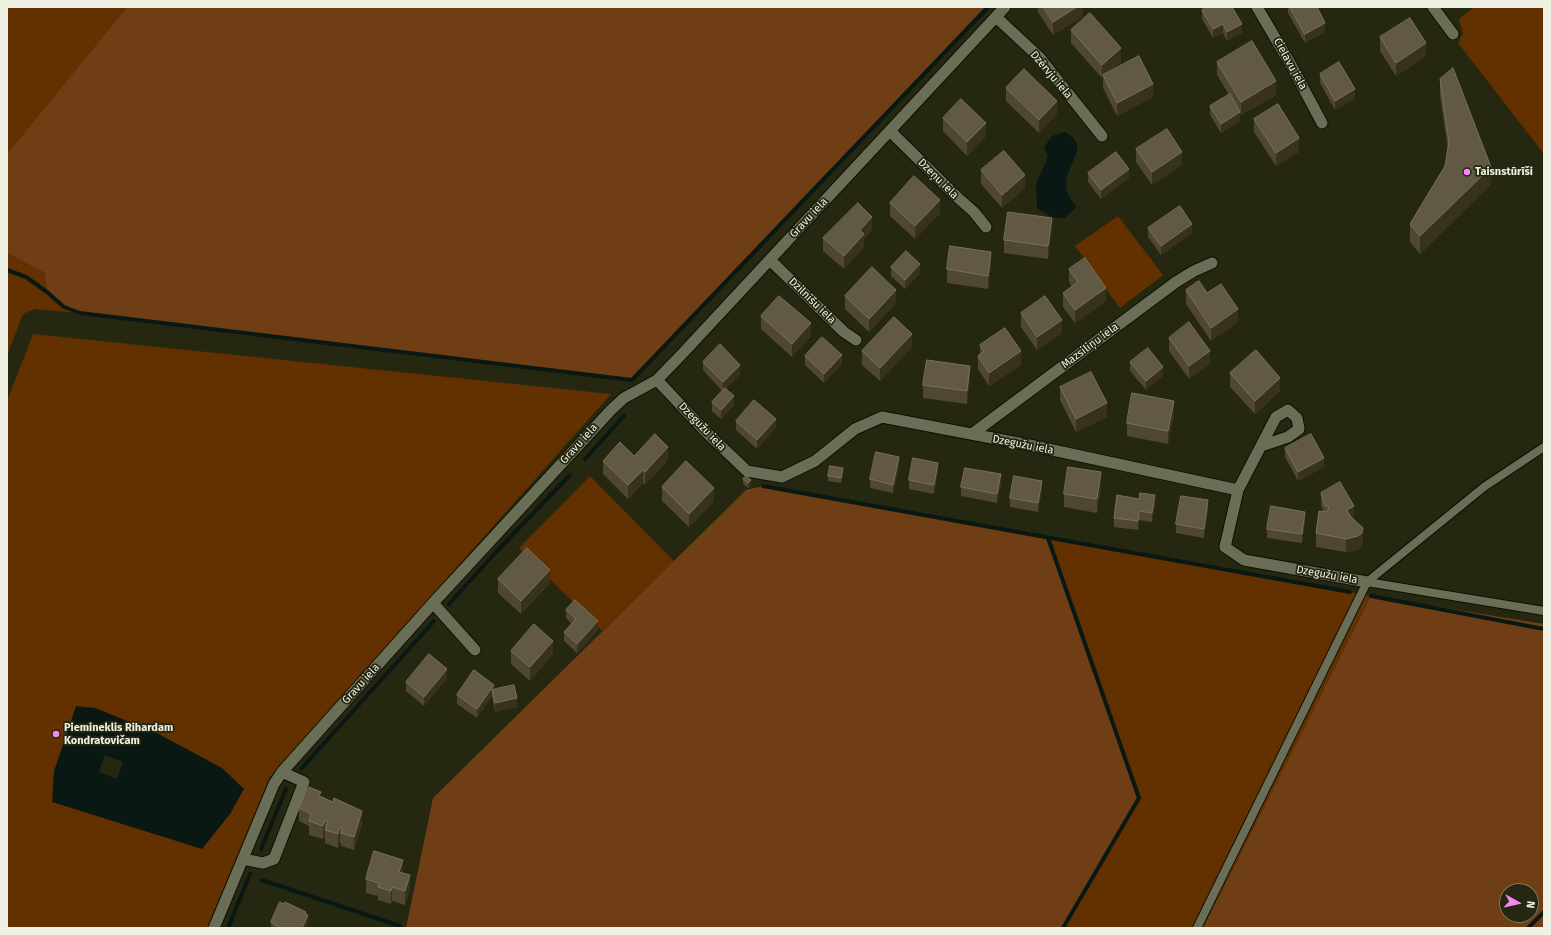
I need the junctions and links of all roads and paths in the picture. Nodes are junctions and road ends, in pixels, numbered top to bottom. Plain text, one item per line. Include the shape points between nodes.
1 (1005, 7) edge
2 (1256, 7) edge
3 (1434, 7) edge
4 (996, 17) junction
5 (1453, 34) dead end
6 (1322, 123) dead end
7 (890, 131) junction
8 (1102, 136) dead end
9 (986, 227) dead end
10 (770, 260) junction
11 (1212, 263) dead end
12 (856, 340) dead end
13 (657, 380) junction
14 (972, 434) junction
15 (1261, 446) dead end
16 (1544, 447) edge
17 (1238, 490) junction
18 (1367, 582) junction
19 (433, 603) junction
20 (1544, 611) edge
21 (475, 650) dead end
22 (282, 772) junction
23 (243, 859) junction
24 (214, 928) edge
25 (1197, 928) edge

1 - 4 street, Gravu iela
2 - 6 street, Cielavu iela
3 - 5 street
4 - 7 street, Gravu iela
4 - 8 street, Dzērvju iela via 1039,57
7 - 9 street, Dzeņu iela via 974,212
7 - 10 street, Gravu iela
10 - 12 street, Dzilnīšu iela via 844,332
10 - 13 street, Gravu iela
11 - 14 street, Mazsiliņu iela via 1176,282
13 - 14 street, Dzegužu iela via 747,471 782,477 815,461 855,430 882,417
13 - 19 street, Gravu iela via 624,398 611,410
14 - 17 street, Dzegužu iela
15 - 17 street
16 - 18 lane via 1484,487
17 - 18 street, Dzegužu iela via 1225,547 1244,560
18 - 20 lane
18 - 25 lane
19 - 21 street
19 - 22 street, Gravu iela
22 - 23 street, Gravu iela via 274,784
22 - 23 street via 304,782 274,859 263,863
23 - 24 street, Gravu iela

